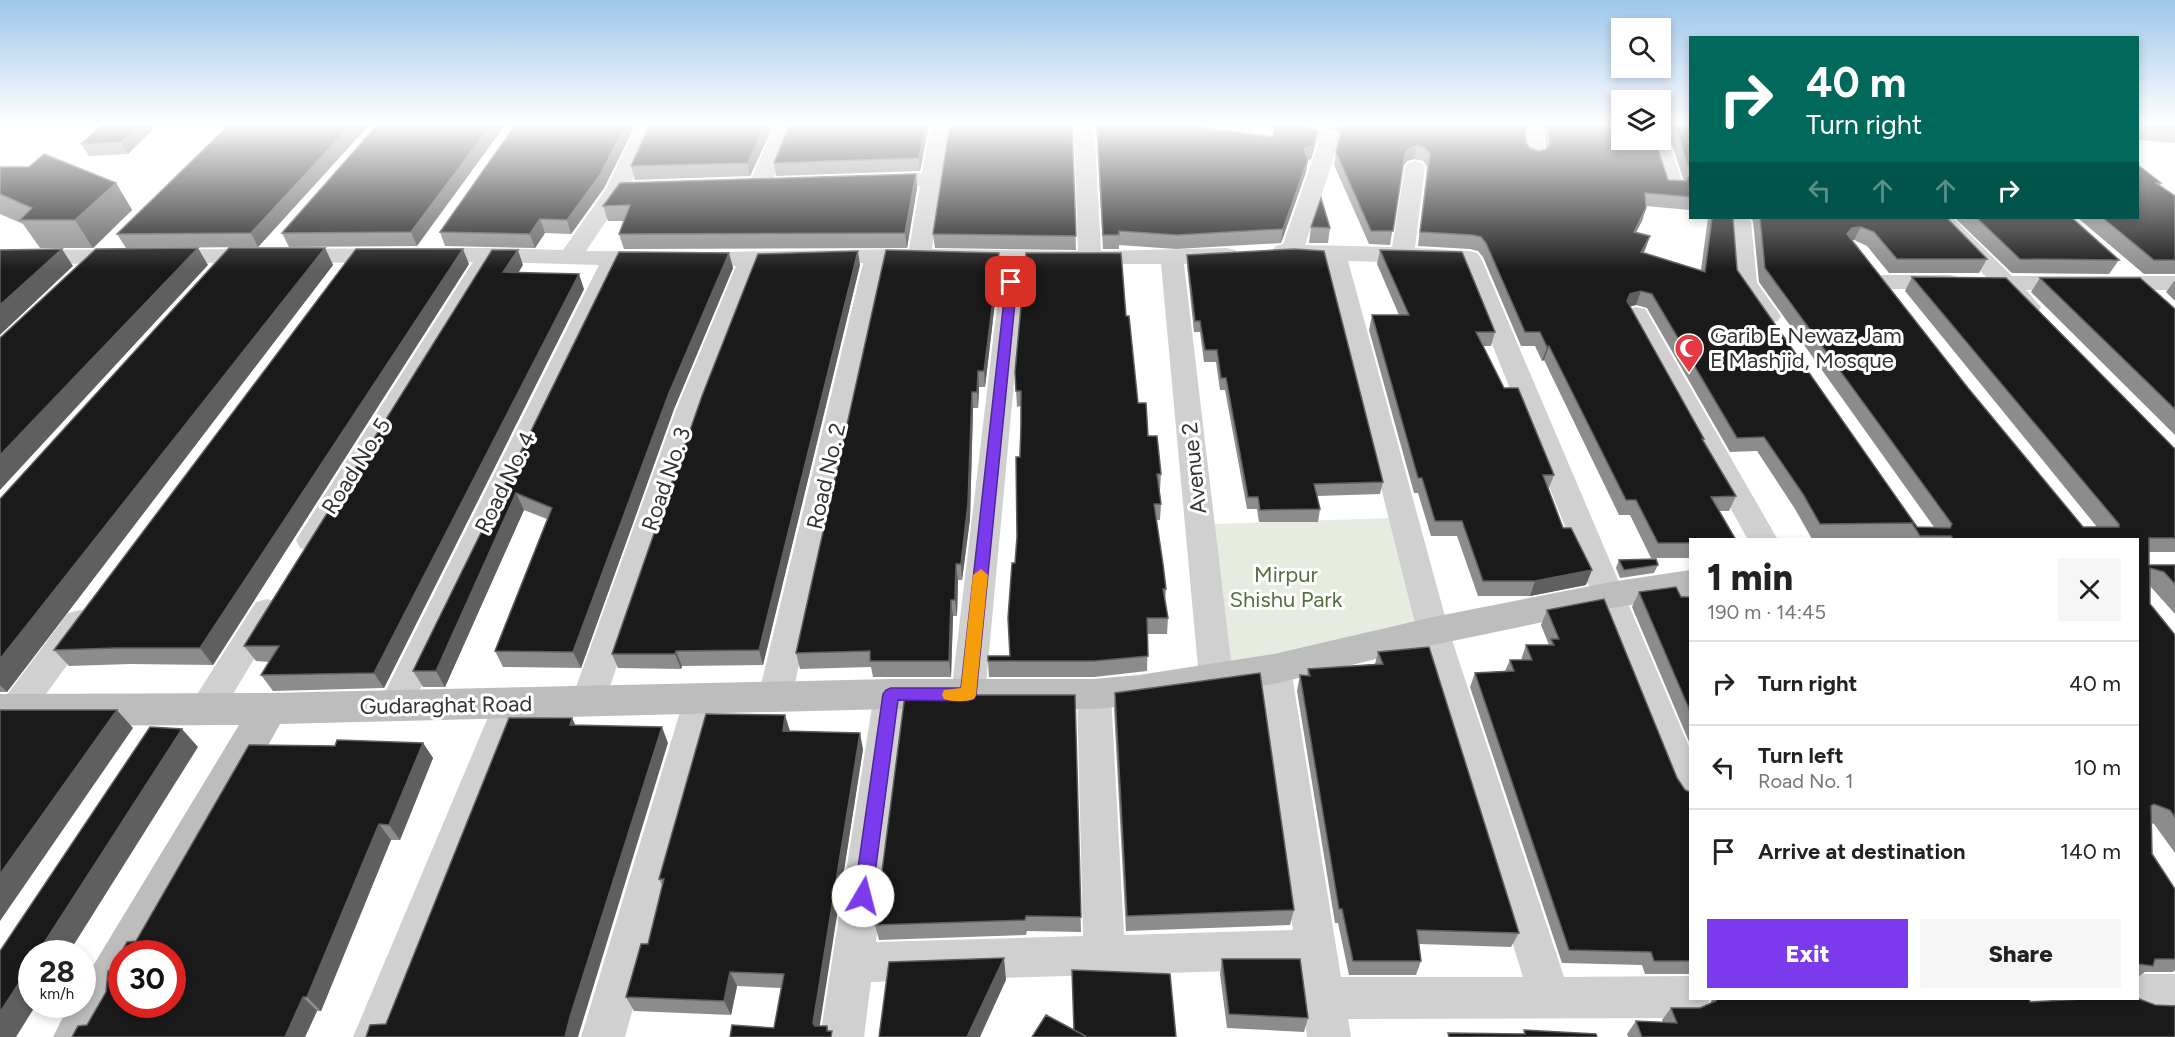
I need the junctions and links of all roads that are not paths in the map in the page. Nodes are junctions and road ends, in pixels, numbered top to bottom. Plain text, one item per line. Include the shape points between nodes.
1 (625, 172) edge
2 (765, 172) edge
3 (933, 172) edge
4 (1086, 172) edge
5 (1319, 172) edge
6 (1414, 172) edge
7 (1668, 172) edge
8 (932, 179) junction
9 (852, 182) edge
10 (783, 183) edge
11 (760, 184) junction
12 (736, 185) edge
13 (1672, 187) edge
14 (641, 188) edge
15 (617, 189) junction
16 (1942, 219) edge
17 (1740, 222) dead end
18 (126, 233) edge
19 (281, 238) edge
20 (1292, 251) junction
21 (1268, 252) edge
22 (1244, 254) edge
23 (1334, 254) junction
24 (1403, 254) junction
25 (356, 255) junction
26 (489, 255) junction
27 (232, 256) junction
28 (265, 256) junction
29 (876, 256) junction
30 (920, 256) junction
31 (0, 257) edge
32 (101, 258) junction
33 (569, 258) junction
34 (614, 258) junction
35 (1090, 258) junction
36 (1172, 258) junction
37 (751, 259) junction
38 (1014, 259) junction
39 (2112, 260) edge
40 (75, 281) edge
41 (208, 282) edge
42 (335, 282) edge
43 (2136, 282) junction
44 (2005, 283) junction
45 (2175, 283) edge
46 (2159, 302) edge
47 (1905, 310) edge
48 (1636, 314) edge
49 (2045, 324) edge
50 (1785, 340) edge
51 (1762, 538) edge
52 (298, 560) edge
53 (1689, 583) edge
54 (280, 590) edge
55 (1611, 595) junction
56 (99, 597) edge
57 (1433, 631) junction
58 (1274, 669) junction
59 (1216, 678) junction
60 (891, 694) junction
61 (1094, 694) junction
62 (968, 695) junction
63 (775, 697) junction
64 (701, 699) junction
65 (588, 701) junction
66 (511, 703) junction
67 (395, 706) junction
68 (168, 709) junction
69 (206, 709) junction
70 (269, 709) junction
71 (8, 710) edge
72 (142, 748) edge
73 (1689, 789) edge
74 (134, 940) edge
75 (1316, 950) junction
76 (1104, 956) junction
77 (853, 963) junction
78 (108, 985) edge
79 (2175, 995) edge
80 (2139, 996) edge
81 (1550, 997) junction
82 (1689, 997) edge
83 (1326, 1017) edge
84 (77, 1037) edge
85 (375, 1037) edge
86 (603, 1037) edge
87 (842, 1037) edge

1 - 15 street
2 - 11 street
3 - 8 street
4 - 35 street
5 - 20 street
6 - 24 street
7 - 13 street
8 - 9 street
8 - 30 street
10 - 11 street
11 - 12 street
14 - 15 street
15 - 33 street
16 - 44 street
17 - 50 street via 1745,283
18 - 32 street
19 - 28 street
20 - 21 street
20 - 23 street
22 - 36 street
23 - 24 street
23 - 57 street
24 - 55 street via 1469,258
25 - 26 street via 432,246
25 - 28 street
25 - 42 street
26 - 33 street
26 - 52 street, Road No. 5
27 - 28 street
27 - 32 street
27 - 41 street
29 - 30 street
29 - 37 street
29 - 63 street, Road No. 2
30 - 38 street
31 - 32 street
32 - 40 street
33 - 34 street
34 - 37 street
34 - 67 street, Road No. 4
35 - 36 street
35 - 38 street
36 - 59 street, Avenue 2
37 - 65 street, Road No. 3 via 690,410
38 - 62 street
39 - 43 street
43 - 44 street
43 - 45 street
43 - 46 street
44 - 47 street via 1876,273
44 - 49 street
48 - 51 street
53 - 55 street, Gudaraghat Road
54 - 69 street
55 - 57 street, Gudaraghat Road
55 - 73 street
56 - 71 street
57 - 58 street, Gudaraghat Road
57 - 81 street
58 - 59 street, Gudaraghat Road
58 - 75 street
59 - 61 street, Gudaraghat Road
60 - 62 street, Gudaraghat Road
60 - 63 street, Gudaraghat Road
60 - 77 street
61 - 62 street, Gudaraghat Road
61 - 76 street
63 - 64 street, Gudaraghat Road
64 - 65 street, Gudaraghat Road
64 - 86 street
65 - 66 street, Gudaraghat Road
66 - 67 street, Gudaraghat Road
66 - 85 street
67 - 70 street, Gudaraghat Road
68 - 69 street, Gudaraghat Road
68 - 71 street, Gudaraghat Road
68 - 72 street
69 - 70 street, Gudaraghat Road
70 - 74 street
75 - 76 street
75 - 83 street
76 - 77 street
77 - 87 street
78 - 84 street
79 - 80 street
81 - 82 street
81 - 83 street

